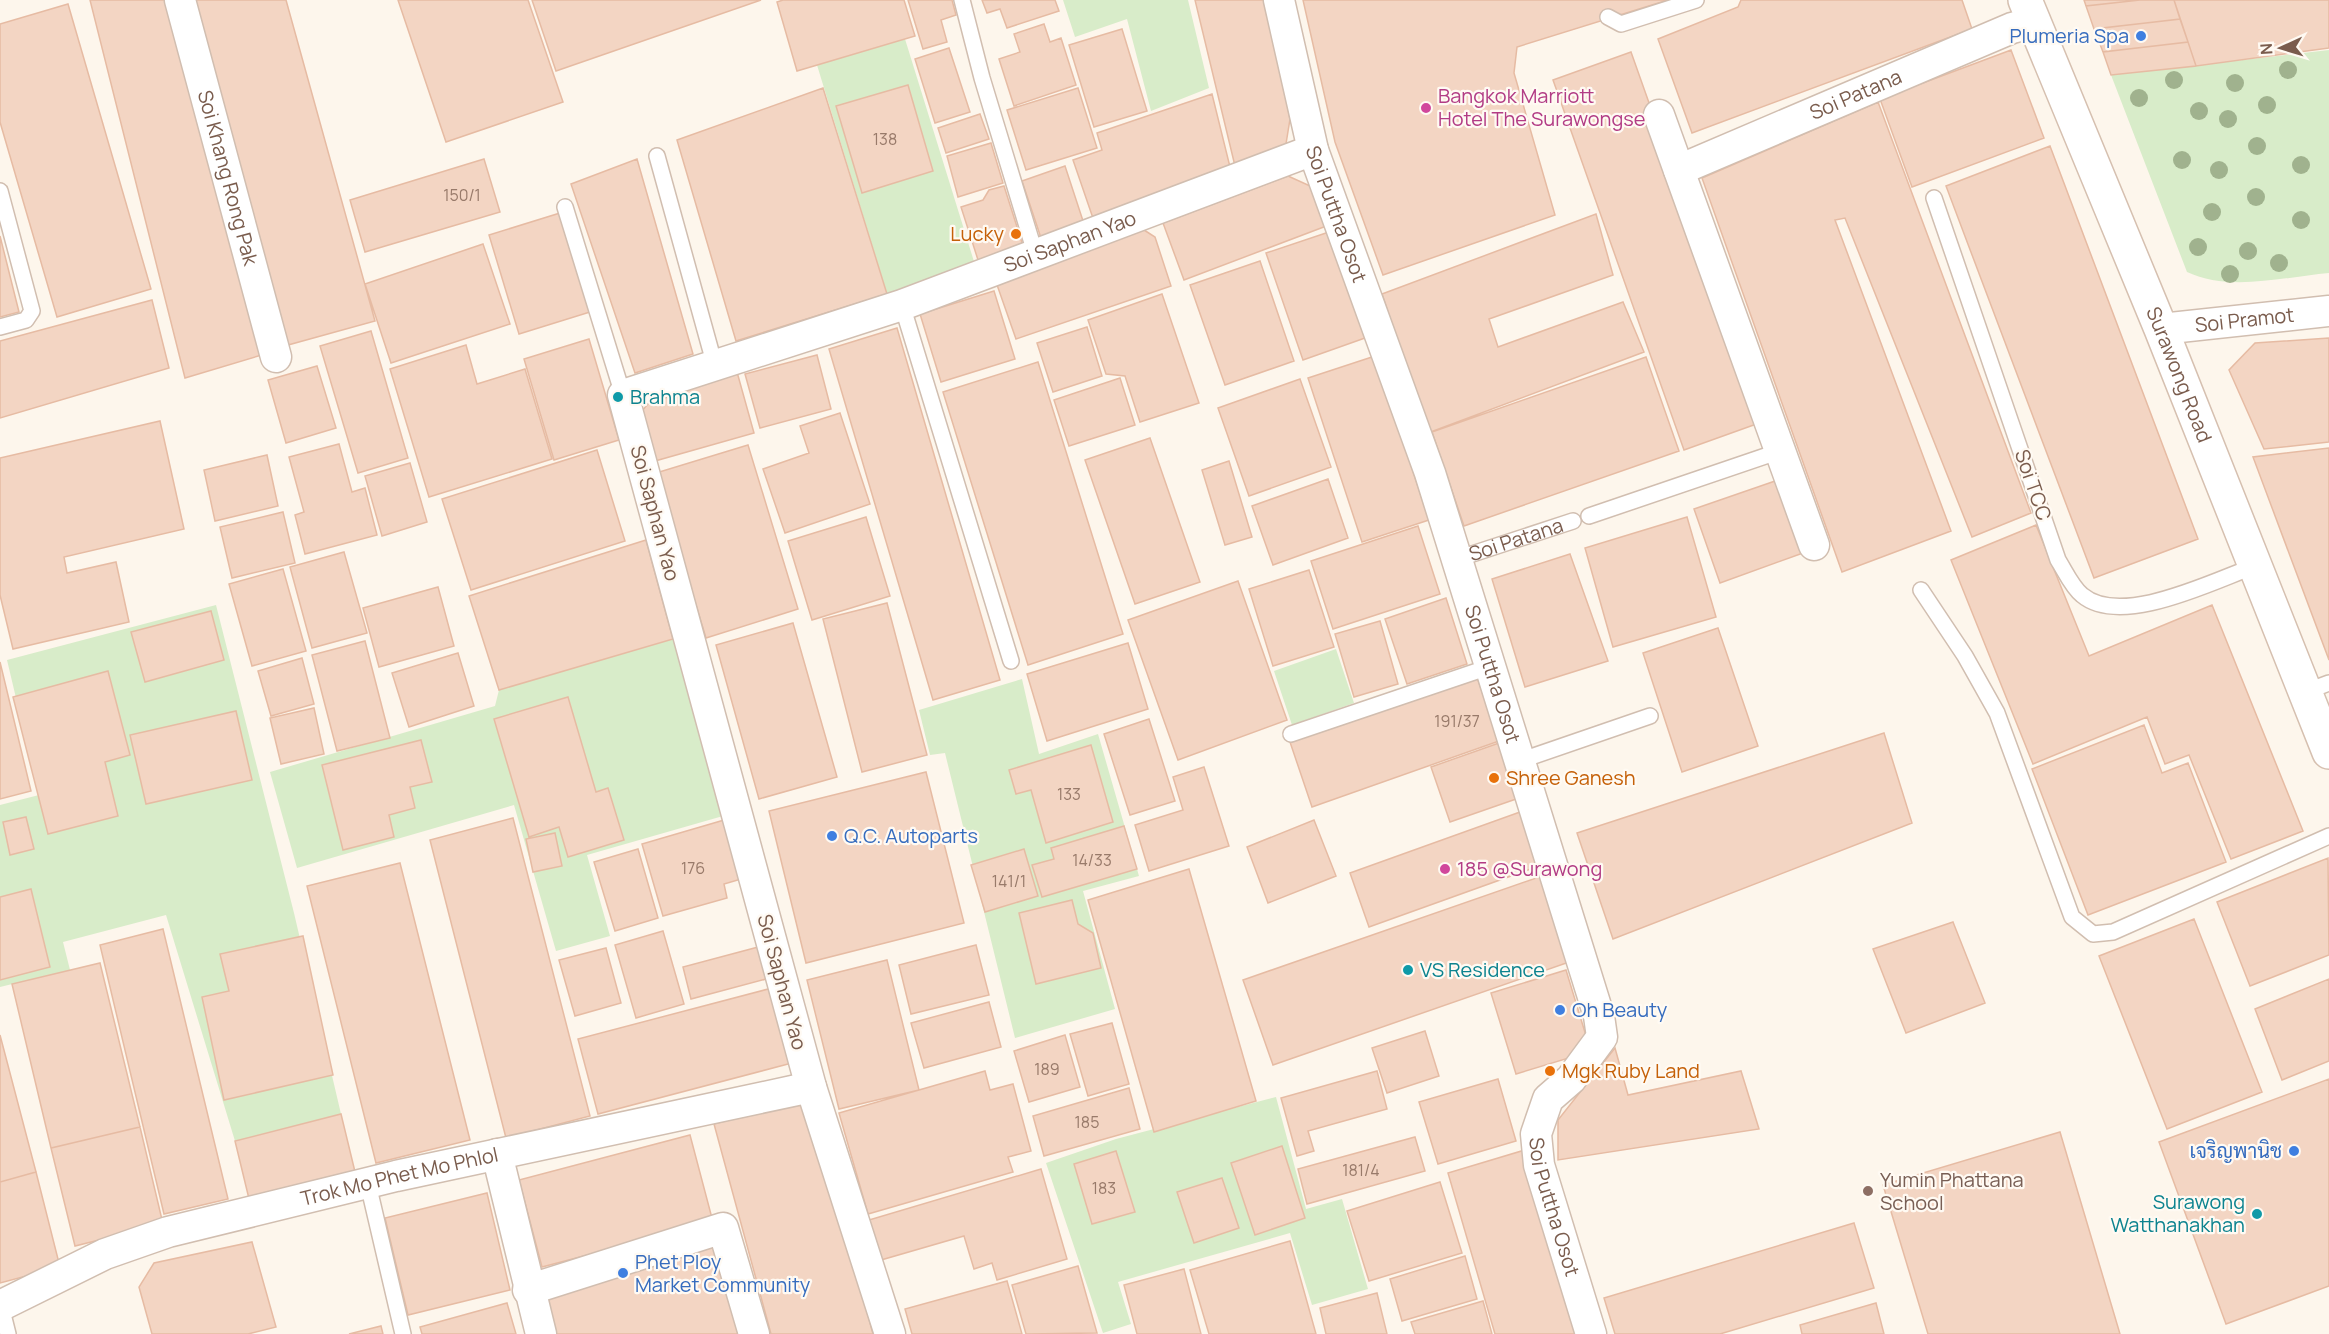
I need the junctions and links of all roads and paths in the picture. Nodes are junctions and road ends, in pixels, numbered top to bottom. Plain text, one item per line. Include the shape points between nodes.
1 (180, 0) edge
2 (962, 0) edge
3 (1279, 0) edge
4 (1696, 0) edge
5 (2030, 11) edge
6 (1608, 17) dead end
7 (1659, 115) dead end
8 (1313, 150) junction
9 (657, 156) dead end
10 (1679, 170) junction
11 (0, 191) edge
12 (1934, 198) dead end
13 (565, 207) dead end
14 (1036, 256) junction
15 (903, 305) junction
16 (2329, 311) edge
17 (0, 327) edge
18 (2161, 329) junction
19 (276, 357) dead end
20 (715, 366) junction
21 (623, 395) junction
22 (1780, 451) junction
23 (1589, 516) dead end
24 (1573, 521) dead end
25 (1814, 545) dead end
26 (1457, 559) junction
27 (2255, 566) junction
28 (1921, 590) dead end
29 (1011, 662) dead end
30 (1492, 666) junction
31 (2317, 688) edge
32 (1650, 716) dead end
33 (1292, 734) dead end
34 (2329, 752) edge
35 (1522, 760) junction
36 (2329, 836) edge
37 (811, 1087) junction
38 (497, 1154) junction
39 (368, 1184) junction
40 (528, 1290) junction
41 (0, 1306) edge
42 (8, 1334) edge
43 (403, 1334) edge
44 (541, 1334) edge
45 (754, 1334) edge
46 (890, 1334) edge
47 (1591, 1334) edge

1 - 19 street, Soi Khang Rong Pak
2 - 14 lane
3 - 8 street, Soi Puttha Osot
4 - 6 lane via 1621,24
5 - 10 street, Soi Patana via 2012,28
5 - 18 main road, Surawong Road
7 - 10 street
8 - 14 street, Soi Saphan Yao
8 - 26 street, Soi Puttha Osot via 1430,473
9 - 20 lane
10 - 22 street
11 - 17 lane via 32,311 26,320
12 - 27 lane, Soi TCC via 2058,560 2082,595 2110,608 2153,603
13 - 21 lane
14 - 15 street, Soi Saphan Yao
15 - 20 street, Soi Saphan Yao
15 - 29 lane
16 - 18 street, Soi Pramot
18 - 27 main road, Surawong Road
20 - 21 street, Soi Saphan Yao
21 - 37 street, Soi Saphan Yao
22 - 23 lane, Soi Patana
22 - 25 street
24 - 26 lane, Soi Patana
26 - 30 street, Soi Puttha Osot
27 - 31 main road, Surawong Road
28 - 36 lane via 1997,713 2072,916 2093,934 2114,932
30 - 33 lane
30 - 35 street, Soi Puttha Osot
31 - 34 main road, Surawong Road
32 - 35 lane
35 - 47 street, Soi Puttha Osot via 1585,964 1602,1037 1571,1079 1548,1099 1536,1134 1539,1165
37 - 38 street, Trok Mo Phet Mo Phlol
37 - 46 street, Soi Saphan Yao
38 - 39 street, Trok Mo Phet Mo Phlol
38 - 40 street
39 - 41 street, Trok Mo Phet Mo Phlol via 168,1232 105,1254
39 - 43 lane
40 - 44 street
40 - 45 street via 723,1228
41 - 42 lane

